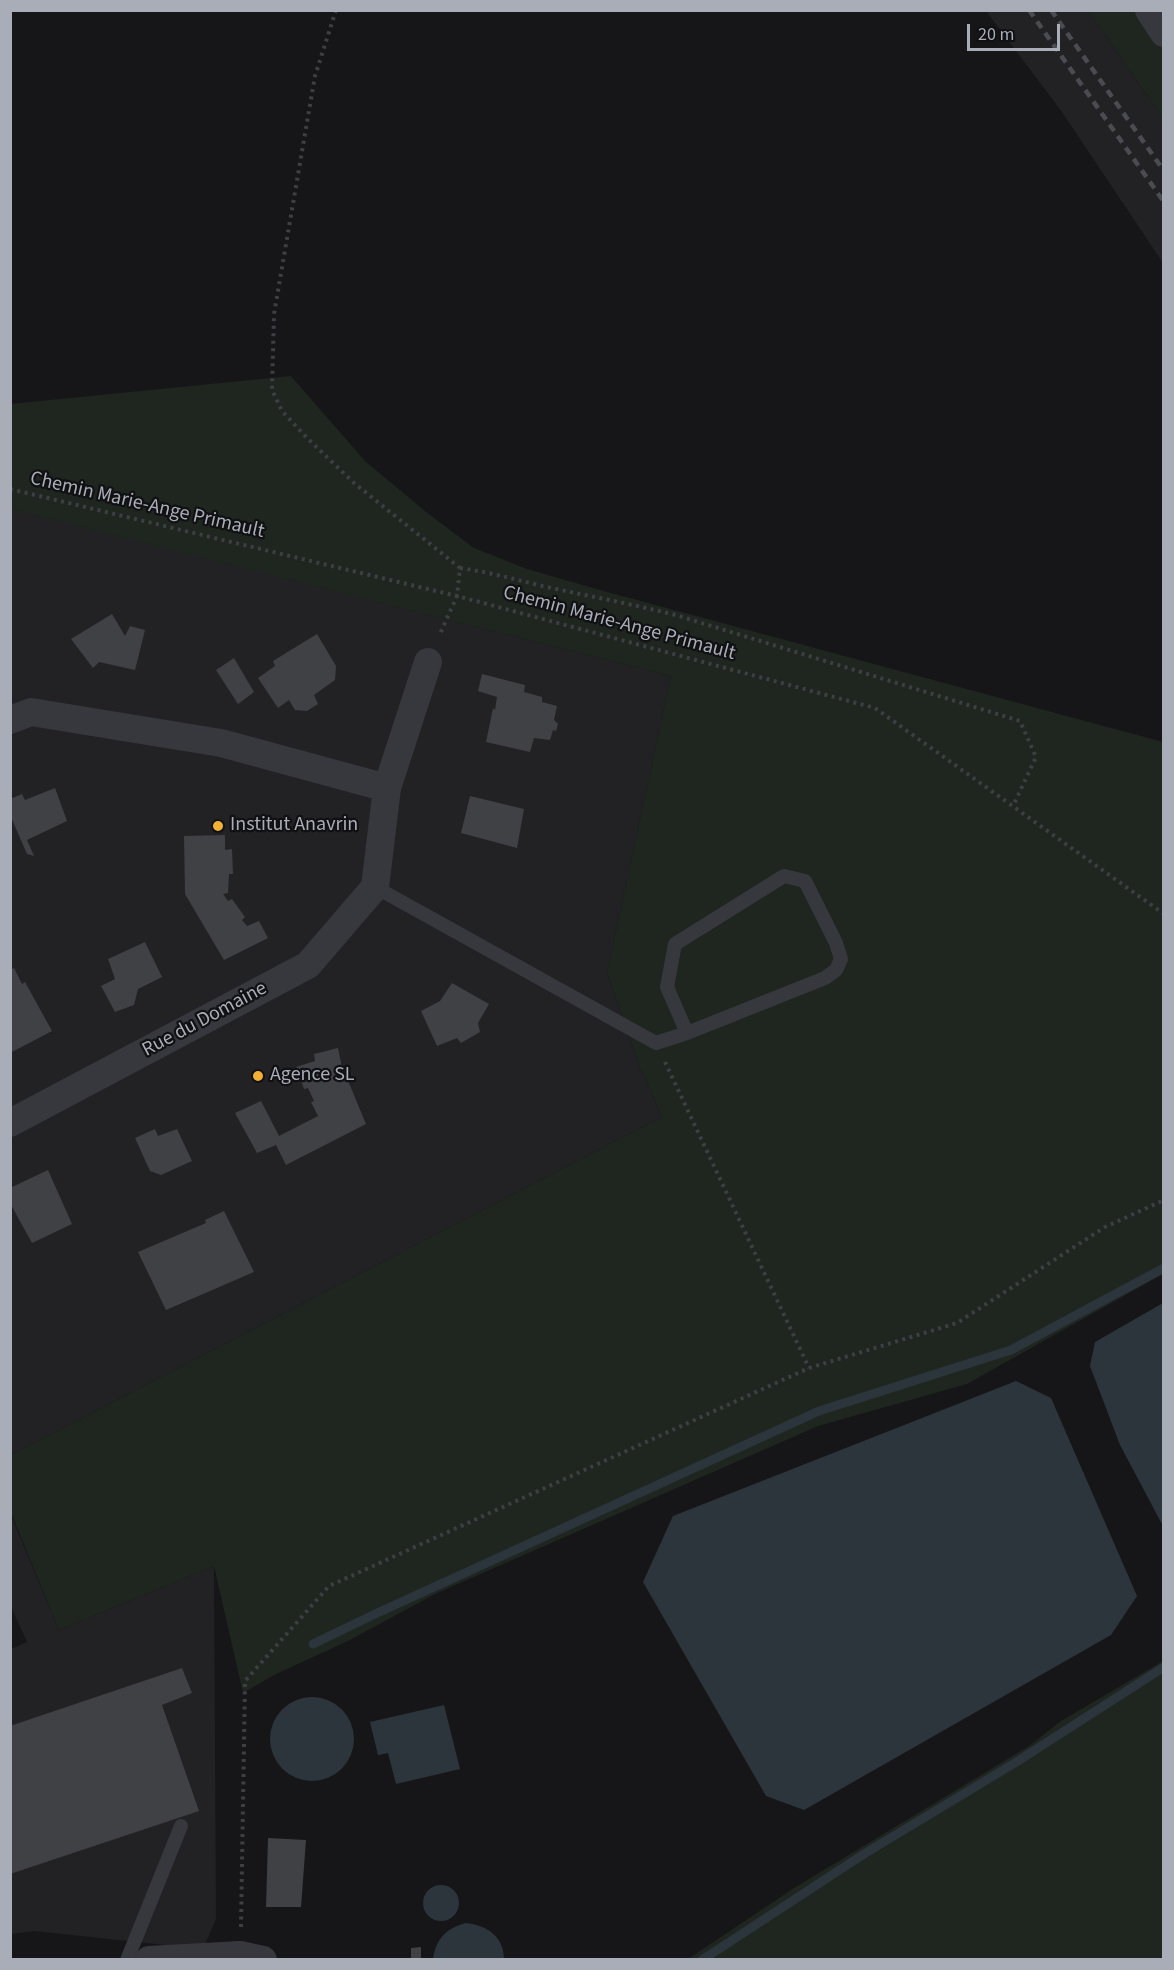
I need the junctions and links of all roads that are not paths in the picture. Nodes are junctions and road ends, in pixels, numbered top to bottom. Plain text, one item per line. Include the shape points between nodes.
1 (1149, 10) edge
2 (1164, 33) edge
3 (428, 662) road end
4 (10, 720) edge
5 (387, 788) junction
6 (375, 886) junction
7 (687, 1033) junction
8 (10, 1123) edge
9 (181, 1826) dead end
10 (252, 1957) edge
11 (127, 1959) edge
12 (149, 1959) edge

1 - 2 street
3 - 5 street
4 - 5 street via 31,712 221,743
5 - 6 street
6 - 7 lane via 656,1042
6 - 8 street, Rue du Domaine via 308,965
7 - 7 lane via 825,978 836,970 841,959 836,944 805,881 784,876 675,944 667,987
9 - 11 lane
10 - 12 street

